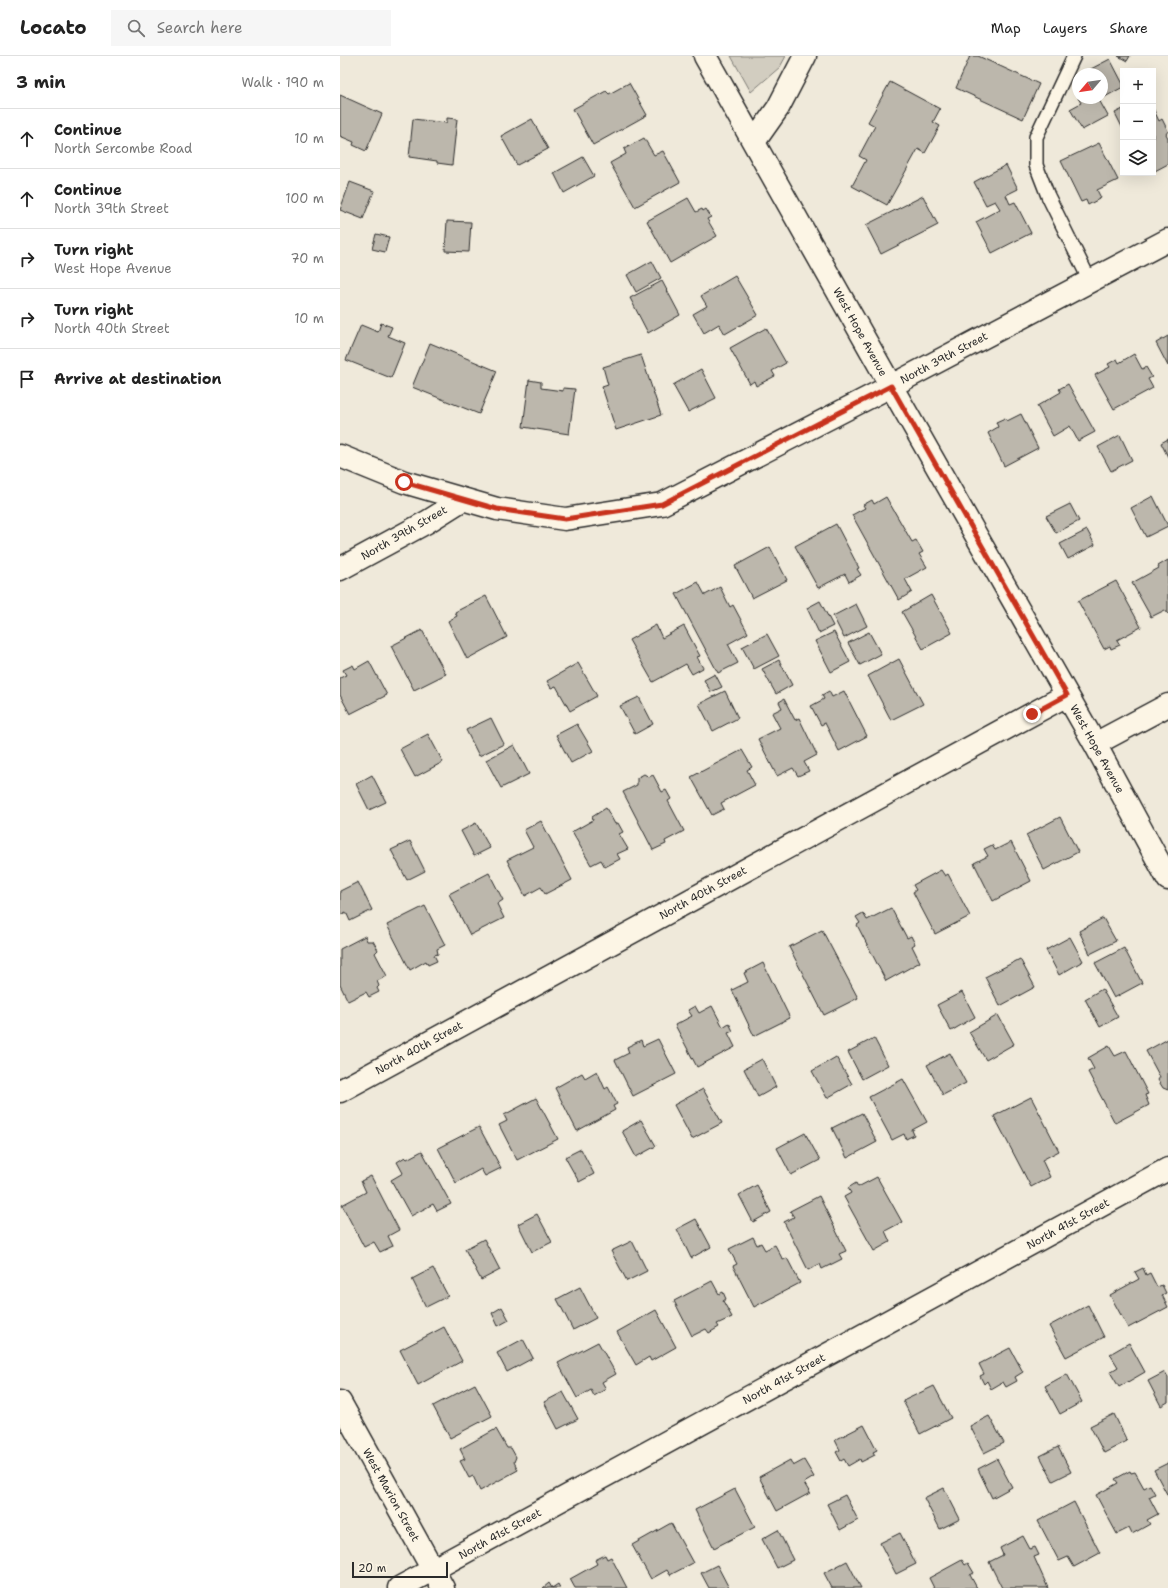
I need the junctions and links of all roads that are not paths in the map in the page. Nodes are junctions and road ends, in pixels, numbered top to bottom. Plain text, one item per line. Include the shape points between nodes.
1 (705, 56) edge
2 (805, 56) edge
3 (1074, 56) edge
4 (754, 142) junction
5 (1168, 240) edge
6 (1090, 281) junction
7 (891, 386) junction
8 (340, 456) edge
9 (462, 500) junction
10 (340, 569) edge
11 (1067, 695) junction
12 (1168, 705) edge
13 (1095, 744) junction
14 (1168, 879) edge
15 (340, 1091) edge
16 (1168, 1169) edge
17 (340, 1402) edge
18 (438, 1579) edge
19 (399, 1588) edge

1 - 4 street, West Hope Avenue
2 - 4 street via 778,108
3 - 6 lane via 1036,137 1036,165 1048,196
4 - 7 street, West Hope Avenue
5 - 6 street, North 39th Street
6 - 7 street, North 39th Street
7 - 9 street, North 39th Street via 662,504 565,519 497,509
7 - 11 street, West Hope Avenue
8 - 9 street via 404,482
9 - 10 street, North 39th Street
11 - 13 street, West Hope Avenue
11 - 15 street, North 40th Street
12 - 13 street
13 - 14 street, West Hope Avenue
16 - 18 street, North 41st Street
17 - 18 street, West Marion Street
18 - 19 street, North 41st Street

